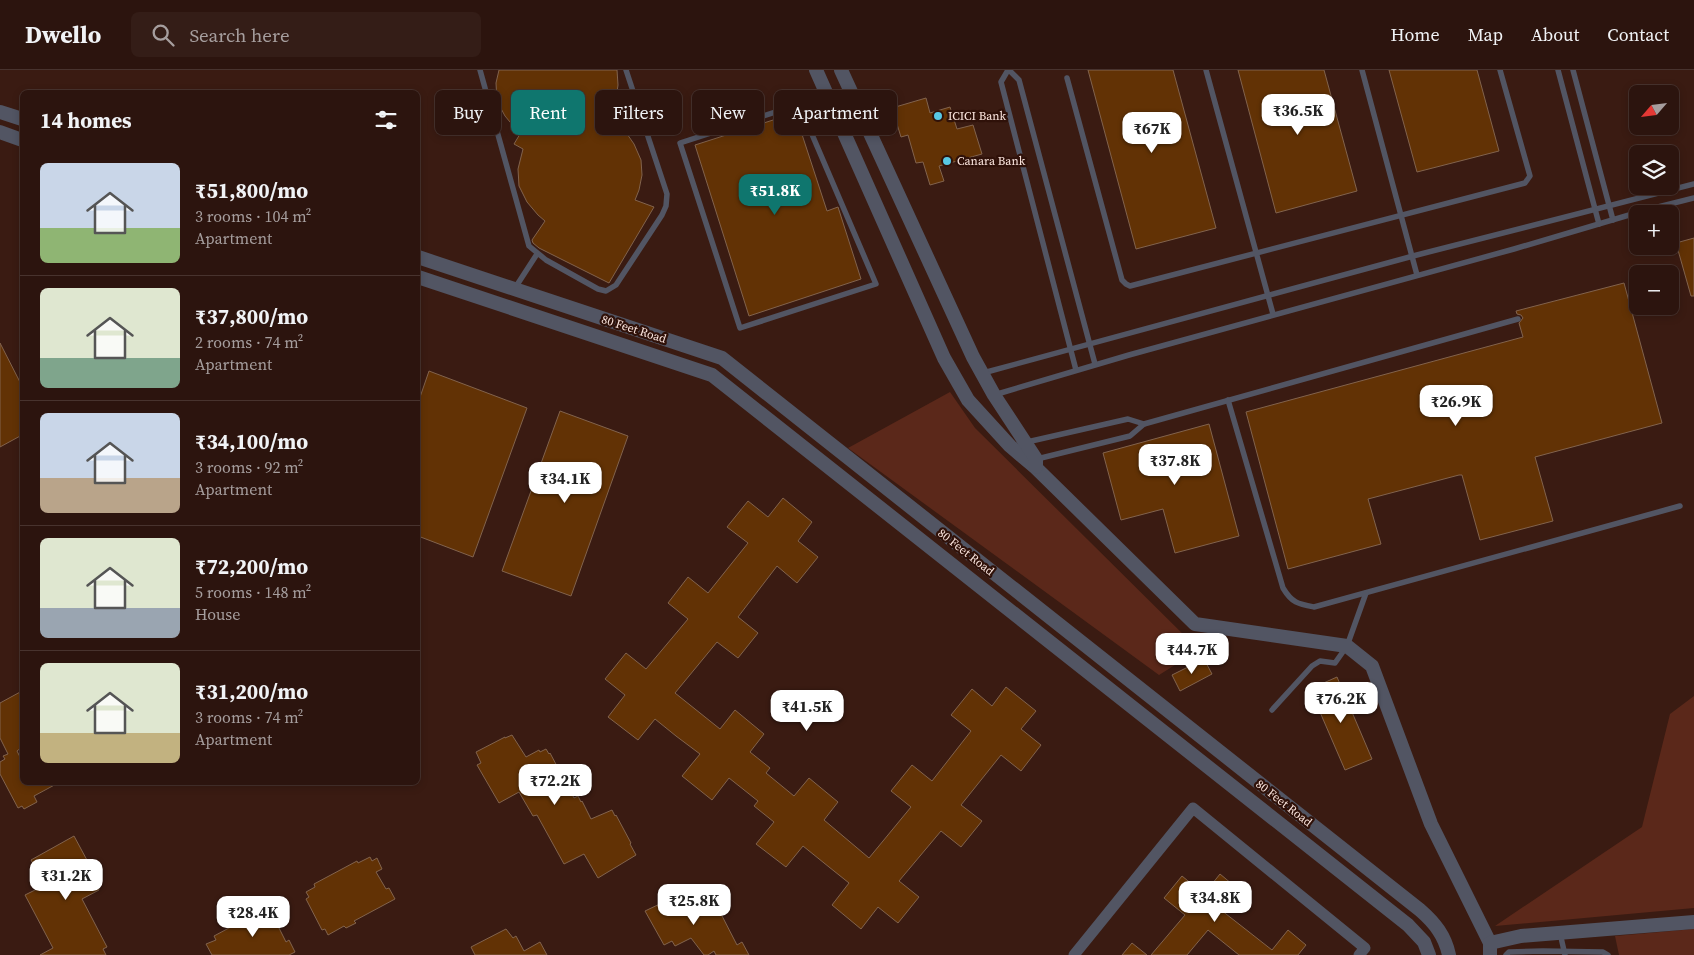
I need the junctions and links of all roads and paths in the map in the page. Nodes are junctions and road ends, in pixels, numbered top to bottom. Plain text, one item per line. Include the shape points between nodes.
1 (480, 70) edge
2 (626, 70) edge
3 (816, 70) edge
4 (841, 70) edge
5 (1008, 70) edge
6 (1206, 70) edge
7 (1362, 70) edge
8 (1500, 70) edge
9 (1558, 70) edge
10 (1573, 70) edge
11 (1066, 78) dead end
12 (826, 90) edge
13 (799, 104) joint
14 (0, 112) edge
15 (20, 119) edge
16 (0, 132) edge
17 (846, 135) edge
18 (20, 139) edge
19 (1694, 184) edge
20 (1694, 198) edge
21 (1609, 206) junction
22 (1594, 210) junction
23 (1401, 215) junction
24 (1613, 220) junction
25 (1599, 224) junction
26 (537, 254) junction
27 (1256, 254) junction
28 (1412, 256) junction
29 (420, 258) edge
30 (1417, 275) junction
31 (420, 279) edge
32 (514, 290) junction
33 (1269, 295) junction
34 (1274, 314) junction
35 (1518, 319) dead end
36 (1090, 344) junction
37 (1071, 349) junction
38 (1095, 364) junction
39 (1076, 370) junction
40 (983, 373) junction
41 (994, 394) junction
42 (1228, 400) junction
43 (1144, 424) junction
44 (1026, 442) junction
45 (1036, 464) junction
46 (1680, 506) dead end
47 (1366, 593) junction
48 (1347, 646) junction
49 (1272, 710) dead end
50 (1694, 922) edge
51 (1560, 933) junction
52 (1490, 949) edge
53 (1566, 954) edge
54 (1074, 955) edge
55 (1359, 955) edge
56 (1429, 955) edge
57 (1449, 955) edge
58 (1506, 955) edge
59 (1608, 955) edge

1 - 26 lane via 529,246
2 - 26 lane via 667,194 662,215 616,285 606,291
3 - 12 street
4 - 40 street
5 - 36 lane via 1019,80
5 - 37 lane via 1001,82
6 - 27 lane
7 - 23 lane
8 - 23 lane via 1530,176 1528,181
9 - 22 lane
10 - 21 lane
11 - 27 lane via 1122,280 1126,284 1130,286
13 - 13 lane via 680,143 740,328 876,284
14 - 15 street
16 - 18 street
17 - 45 street via 944,358 968,400 1010,446
19 - 21 lane
20 - 24 lane
21 - 22 lane
21 - 24 lane
22 - 25 lane
22 - 28 lane
23 - 27 lane
23 - 28 lane
24 - 25 lane
25 - 30 lane
26 - 32 lane
27 - 33 lane
28 - 30 lane
28 - 33 lane
29 - 32 street, 80 Feet Road
30 - 34 lane
31 - 56 street, 80 Feet Road via 712,375 1408,926 1424,942
32 - 57 street, 80 Feet Road via 722,358 1420,910 1440,931
33 - 34 lane
33 - 36 lane
34 - 38 lane
35 - 42 lane
36 - 37 lane
36 - 38 lane
37 - 39 lane
37 - 40 lane
38 - 39 lane
39 - 41 lane
40 - 41 street
41 - 44 street
42 - 43 lane
42 - 47 lane via 1288,597 1296,604 1314,608
43 - 44 lane via 1128,419
43 - 45 lane via 1130,436
44 - 45 street
45 - 48 street via 1195,624
46 - 47 lane
47 - 48 lane
48 - 49 lane via 1335,663 1320,661 1312,666
48 - 52 street via 1372,666 1431,824
50 - 51 street
51 - 52 street via 1521,936
51 - 53 lane
53 - 58 lane via 1543,951 1509,952
53 - 59 lane via 1602,952
54 - 55 street via 1193,808 1365,948

